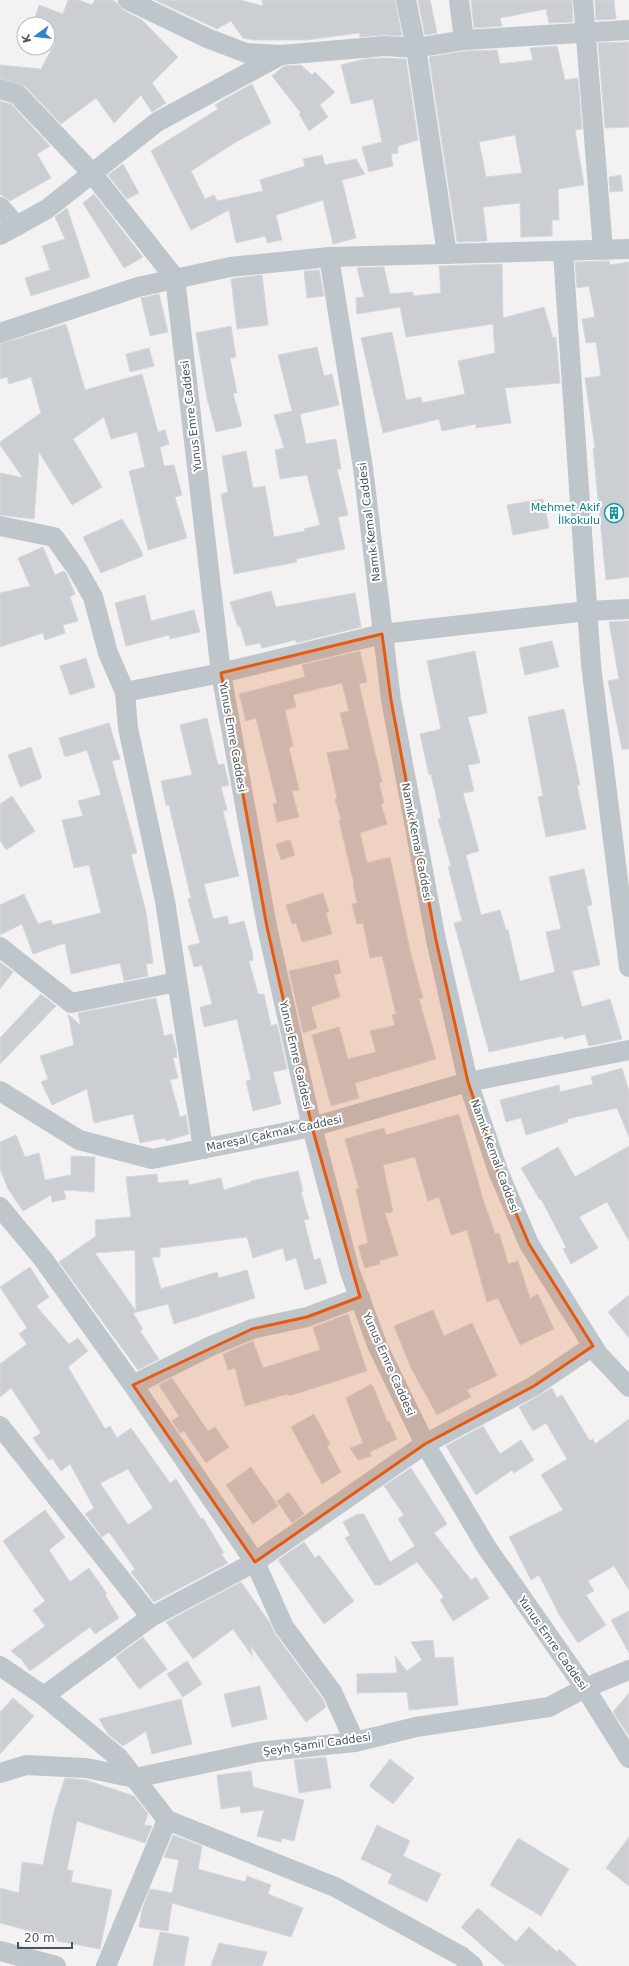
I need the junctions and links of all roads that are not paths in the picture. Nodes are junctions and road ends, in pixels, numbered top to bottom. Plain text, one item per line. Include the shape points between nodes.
1 (128, 0) edge
2 (406, 0) edge
3 (458, 0) edge
4 (583, 0) edge
5 (629, 30) edge
6 (586, 34) junction
7 (464, 40) junction
8 (416, 48) junction
9 (281, 55) junction
10 (0, 89) edge
11 (91, 172) junction
12 (0, 207) edge
13 (17, 226) junction
14 (0, 235) edge
15 (629, 249) edge
16 (603, 250) junction
17 (563, 252) junction
18 (446, 254) junction
19 (329, 256) junction
20 (175, 278) junction
21 (0, 333) edge
22 (0, 526) edge
23 (629, 609) edge
24 (587, 611) junction
25 (382, 634) junction
26 (221, 673) junction
27 (125, 692) junction
28 (0, 947) edge
29 (629, 966) edge
30 (177, 982) junction
31 (629, 1050) edge
32 (468, 1082) junction
33 (0, 1091) edge
34 (312, 1127) junction
35 (203, 1149) junction
36 (0, 1207) edge
37 (360, 1297) junction
38 (593, 1346) junction
39 (133, 1385) junction
40 (629, 1386) edge
41 (0, 1426) edge
42 (425, 1444) junction
43 (255, 1562) junction
44 (151, 1617) junction
45 (0, 1666) edge
46 (629, 1670) edge
47 (585, 1688) junction
48 (44, 1696) junction
49 (355, 1742) junction
50 (629, 1758) edge
51 (0, 1773) edge
52 (135, 1778) junction
53 (167, 1820) junction
54 (0, 1951) edge
55 (462, 1963) edge
56 (56, 1966) edge
57 (106, 1966) edge

1 - 9 street via 207,38 246,53
2 - 8 street
3 - 7 street
4 - 6 street
5 - 6 street
6 - 7 street
6 - 16 street
7 - 8 street
8 - 9 street via 385,46
8 - 18 street
9 - 11 street via 157,122
10 - 11 street via 17,94
11 - 13 street via 47,209
11 - 20 street
12 - 13 street
13 - 14 street
15 - 16 street
16 - 17 street
17 - 18 street
17 - 24 street
18 - 19 street
19 - 20 street via 230,267
19 - 25 street, Namık Kemal Caddesi via 363,468
20 - 21 street via 138,287
20 - 26 street, Yunus Emre Caddesi
22 - 27 street via 54,537 93,597 108,653
23 - 24 street
24 - 25 street
24 - 29 street via 591,665
25 - 26 street
25 - 32 street, Namık Kemal Caddesi via 391,700 436,940
26 - 27 street
26 - 34 street, Yunus Emre Caddesi via 267,926
27 - 30 street via 128,728 165,901
28 - 30 street via 71,1003
30 - 35 street
31 - 32 street, Mareşal Çakmak Caddesi
32 - 34 street, Mareşal Çakmak Caddesi
32 - 38 street, Namık Kemal Caddesi via 498,1171 529,1244
33 - 35 street, Mareşal Çakmak Caddesi via 79,1140 152,1158
34 - 35 street, Mareşal Çakmak Caddesi
34 - 37 street, Yunus Emre Caddesi via 350,1272
36 - 39 street via 43,1259
37 - 39 street via 307,1317 252,1329 211,1346
37 - 42 street, Yunus Emre Caddesi via 378,1347
38 - 40 street, Namık Kemal Caddesi
38 - 42 street via 534,1386
39 - 43 street
41 - 44 street
42 - 43 street
42 - 47 street, Yunus Emre Caddesi via 486,1548
43 - 44 street
43 - 49 street via 284,1627 332,1692
44 - 48 street
45 - 48 street
46 - 47 street, Şeyh Şamil Caddesi
47 - 49 street, Şeyh Şamil Caddesi via 549,1707 416,1727
47 - 50 street, Yunus Emre Caddesi
48 - 52 street via 119,1758
49 - 52 street, Şeyh Şamil Caddesi via 258,1752
51 - 52 street, Şeyh Şamil Caddesi via 26,1765 86,1768
52 - 53 street
53 - 55 street via 335,1887
53 - 57 street
54 - 56 street

